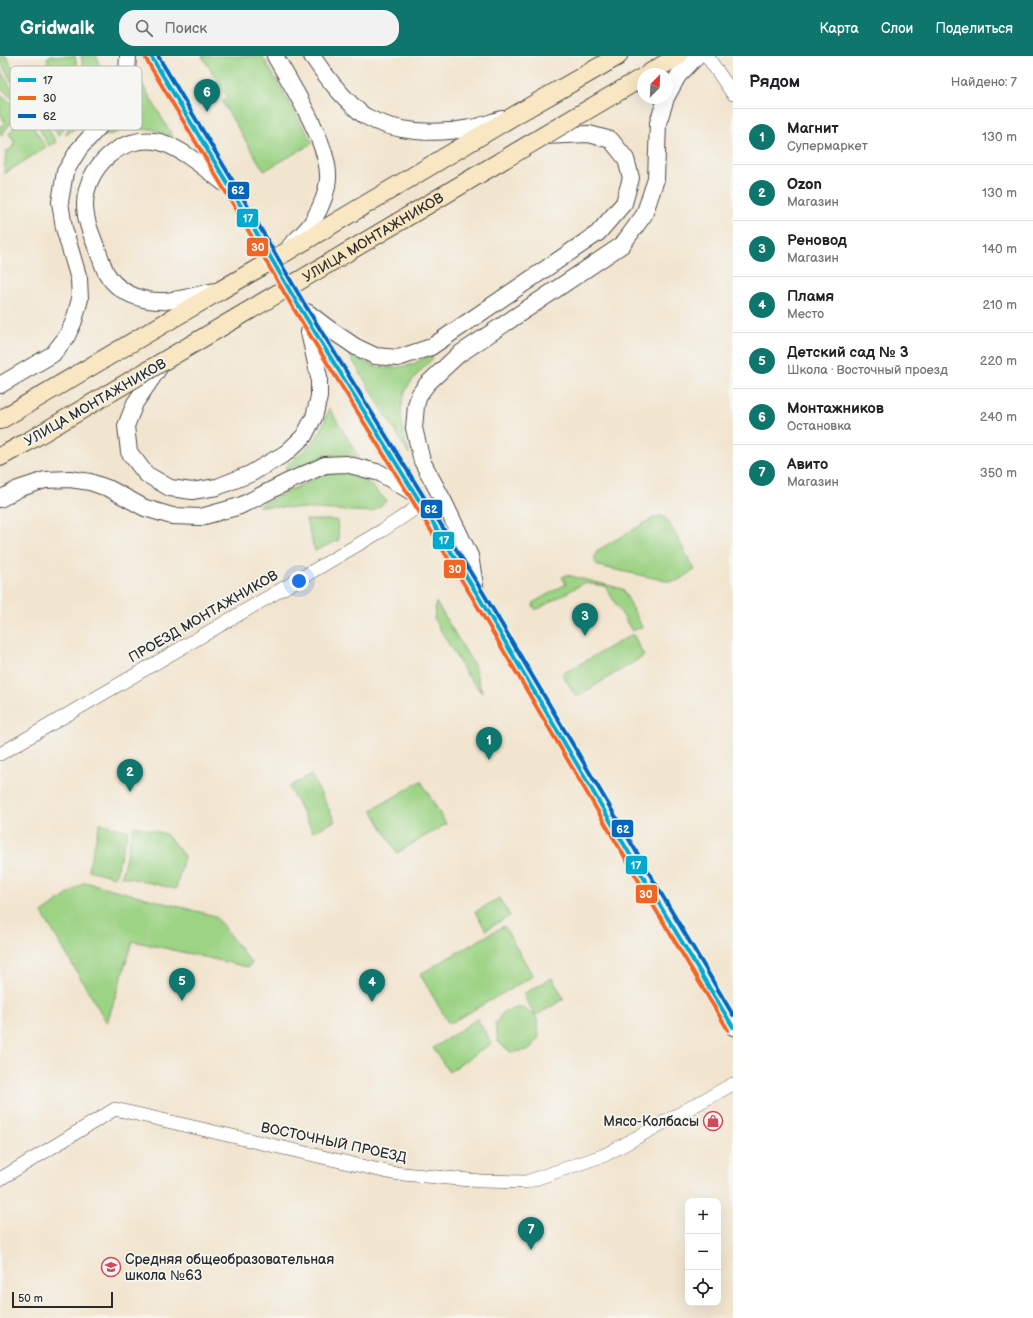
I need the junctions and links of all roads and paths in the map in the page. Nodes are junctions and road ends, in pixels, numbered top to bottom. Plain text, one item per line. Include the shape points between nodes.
1 (128, 56) edge
2 (151, 56) edge
3 (275, 56) edge
4 (312, 56) edge
5 (618, 56) edge
6 (678, 56) edge
7 (697, 56) edge
8 (707, 56) edge
9 (127, 66) edge
10 (658, 68) edge
11 (637, 81) edge
12 (673, 85) edge
13 (733, 94) edge
14 (664, 104) edge
15 (517, 114) junction
16 (96, 130) edge
17 (542, 136) junction
18 (230, 187) junction
19 (281, 255) junction
20 (221, 290) junction
21 (297, 303) junction
22 (306, 318) junction
23 (163, 362) junction
24 (0, 385) edge
25 (5, 417) edge
26 (0, 458) edge
27 (0, 499) edge
28 (418, 499) junction
29 (477, 594) junction
30 (0, 754) edge
31 (733, 1027) edge
32 (733, 1084) edge
33 (0, 1179) edge

1 - 9 street
2 - 18 street
3 - 19 street via 311,121 323,149 328,178 324,198 314,220
4 - 15 street via 340,94 364,115 386,126 438,131 470,128
5 - 15 main road
6 - 10 main road
7 - 12 street
8 - 13 street
11 - 17 main road, УЛИЦА МОНТАЖНИКОВ, bridge
14 - 29 street via 658,123 656,178 644,215 622,245 458,355 427,384 420,395 414,428 422,462 470,556
15 - 19 main road
16 - 24 street via 79,149 65,172 60,202 64,228 79,279 80,300 74,321 67,336 53,354
17 - 21 street via 589,134 612,140 626,159 630,178 624,203 598,233 448,336 431,347 398,358 375,356 328,328
17 - 23 main road, УЛИЦА МОНТАЖНИКОВ, bridge
18 - 20 street via 181,152 160,142 137,140 117,148 100,163 88,184 85,204 86,220 107,274 121,290 141,299 162,302
18 - 21 street
19 - 20 main road, bridge
20 - 25 main road
21 - 22 street
22 - 23 street via 319,376 319,397 314,417 304,436 286,452 256,470 217,487 192,491 170,488 146,474 129,452 126,426 128,420 135,402
22 - 28 street
23 - 26 main road, УЛИЦА МОНТАЖНИКОВ, bridge
27 - 28 street via 18,489 44,480 70,479 110,489 145,508 172,516 201,517 240,506 325,465 346,464 380,473
28 - 29 street
28 - 30 street, ПРОЕЗД МОНТАЖНИКОВ via 383,530
29 - 31 street
32 - 33 street, ВОСТОЧНЫЙ ПРОЕЗД via 605,1155 526,1182 481,1181 392,1173 114,1110

